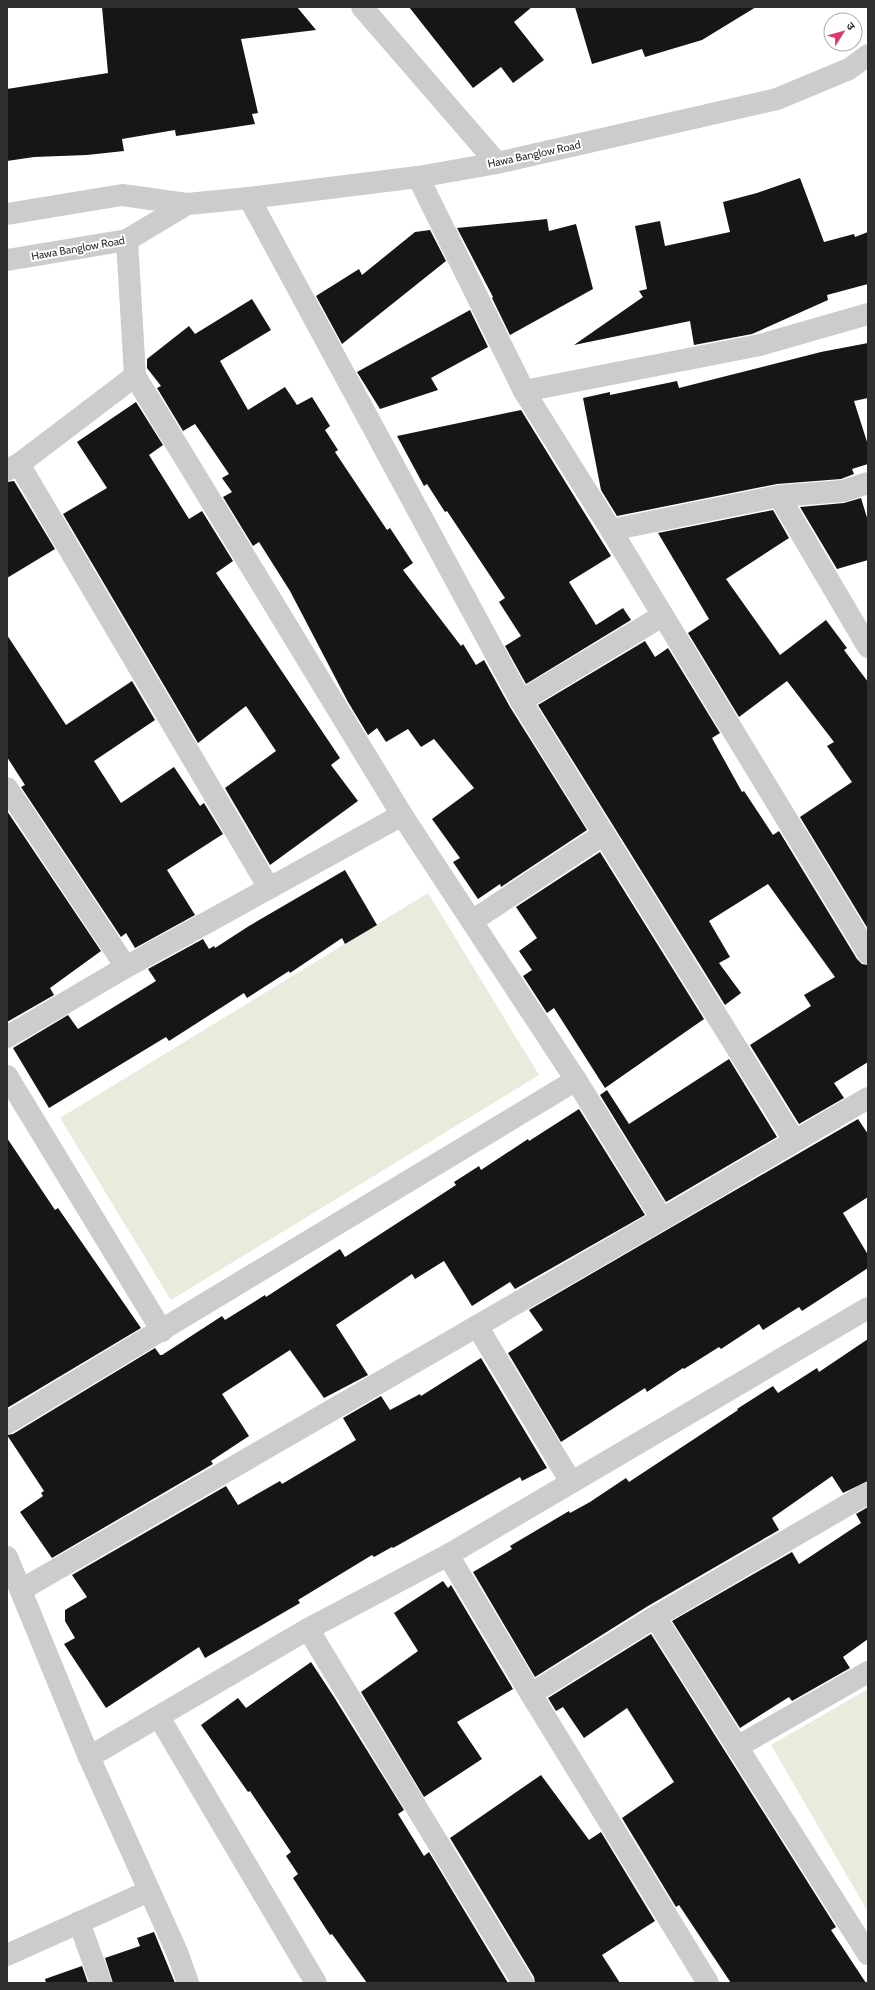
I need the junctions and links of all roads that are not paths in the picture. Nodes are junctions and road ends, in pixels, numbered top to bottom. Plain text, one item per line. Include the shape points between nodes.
1 (362, 7) edge
2 (868, 55) edge
3 (498, 163) junction
4 (418, 177) junction
5 (249, 198) junction
6 (187, 204) junction
7 (7, 214) edge
8 (127, 240) junction
9 (7, 260) edge
10 (868, 314) edge
11 (135, 376) junction
12 (524, 391) junction
13 (13, 467) edge
14 (868, 483) edge
15 (778, 496) junction
16 (611, 530) junction
17 (662, 616) junction
18 (868, 647) edge
19 (520, 701) junction
20 (7, 788) edge
21 (402, 815) junction
22 (604, 834) junction
23 (269, 888) junction
24 (472, 921) junction
25 (868, 952) edge
26 (126, 966) junction
27 (7, 1037) edge
28 (7, 1076) edge
29 (576, 1080) junction
30 (868, 1098) edge
31 (794, 1140) junction
32 (662, 1219) junction
33 (868, 1308) edge
34 (477, 1326) junction
35 (162, 1331) junction
36 (7, 1423) edge
37 (570, 1482) junction
38 (868, 1493) edge
39 (448, 1554) junction
40 (7, 1557) edge
41 (21, 1590) junction
42 (655, 1617) junction
43 (308, 1629) junction
44 (868, 1672) edge
45 (531, 1694) junction
46 (159, 1717) junction
47 (737, 1747) junction
48 (89, 1757) junction
49 (149, 1891) junction
50 (79, 1922) junction
51 (7, 1954) edge
52 (868, 1954) edge
53 (101, 1983) edge
54 (188, 1983) edge
55 (316, 1983) edge
56 (522, 1983) edge
57 (708, 1983) edge

1 - 3 street
2 - 3 street, Hawa Banglow Road via 849,69 778,99
3 - 4 street, Hawa Banglow Road
4 - 5 street, Hawa Banglow Road
4 - 12 street
5 - 6 street, Hawa Banglow Road
5 - 19 street
6 - 7 street, Hawa Banglow Road via 122,195
6 - 8 street, Hawa Banglow Road
8 - 9 street, Hawa Banglow Road
8 - 11 street
10 - 12 street via 760,345
11 - 13 street
11 - 21 street
12 - 16 street
13 - 23 street
14 - 15 street via 843,491
15 - 16 street
15 - 18 street
16 - 17 street
17 - 19 street
17 - 25 street
19 - 22 street
20 - 26 street
21 - 23 street
21 - 24 street
22 - 24 street
22 - 31 street
23 - 26 street
24 - 29 street
26 - 27 street
28 - 35 street
29 - 32 street
29 - 35 street
30 - 31 street
31 - 32 street
32 - 34 street
33 - 37 street
34 - 37 street
34 - 41 street
35 - 36 street
37 - 39 street
38 - 42 street
39 - 43 street
39 - 45 street
40 - 41 street
41 - 48 street
42 - 45 street
42 - 47 street
43 - 46 street
43 - 56 street
44 - 47 street
45 - 57 street
46 - 48 street
46 - 55 street
47 - 52 street
48 - 49 street
49 - 50 street
49 - 54 street
50 - 51 street
50 - 53 street

